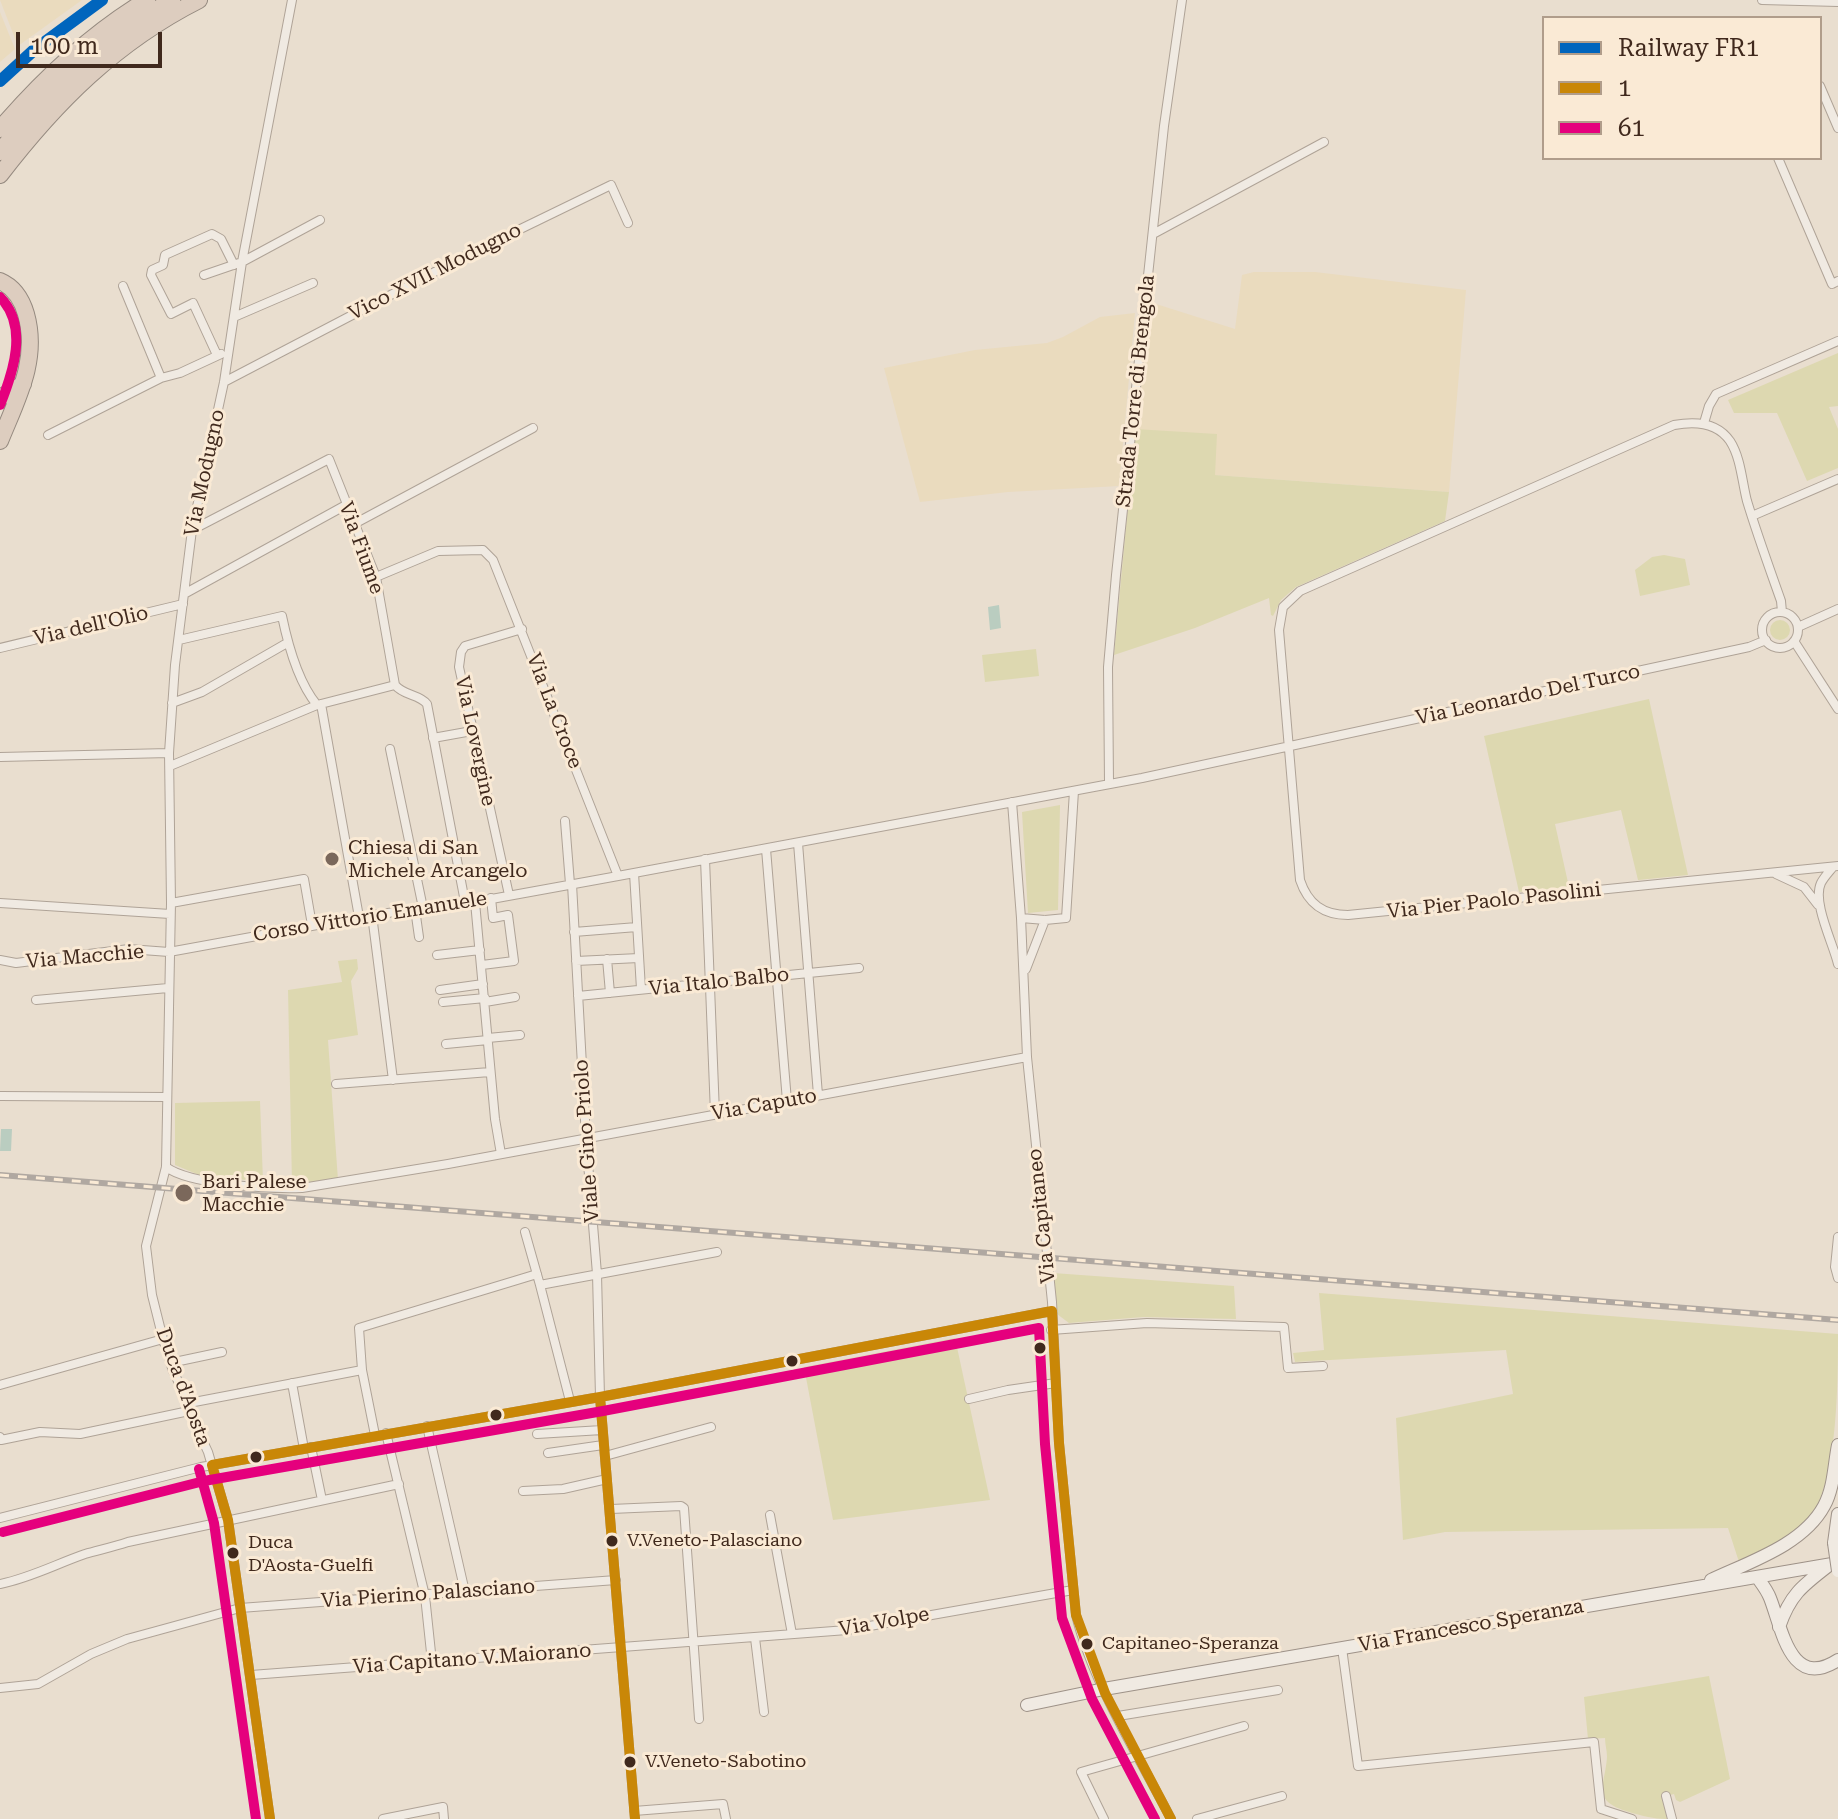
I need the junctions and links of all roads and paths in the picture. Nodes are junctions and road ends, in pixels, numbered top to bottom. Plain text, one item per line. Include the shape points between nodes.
1 (147, 0) edge
2 (172, 0) edge
3 (199, 0) edge
4 (292, 0) edge
5 (1182, 0) edge
6 (1762, 0) edge
7 (1838, 2) edge
8 (1822, 91) edge
9 (1838, 128) edge
10 (0, 129) edge
11 (1324, 142) dead end
12 (0, 152) edge
13 (1779, 160) edge
14 (0, 175) edge
15 (320, 220) dead end
16 (628, 223) dead end
17 (1153, 234) junction
18 (238, 263) junction
19 (204, 275) dead end
20 (0, 281) edge
21 (1838, 281) edge
22 (313, 283) dead end
23 (123, 286) dead end
24 (234, 317) junction
25 (1838, 341) edge
26 (229, 353) junction
27 (217, 355) junction
28 (161, 378) junction
29 (224, 382) junction
30 (24, 383) junction
31 (0, 398) edge
32 (1704, 423) junction
33 (533, 428) dead end
34 (1, 431) edge
35 (48, 435) dead end
36 (1838, 479) edge
37 (346, 505) junction
38 (1752, 516) junction
39 (354, 524) junction
40 (192, 530) junction
41 (376, 577) junction
42 (184, 594) junction
43 (183, 604) junction
44 (1838, 609) edge
45 (1782, 612) junction
46 (1798, 627) junction
47 (522, 629) junction
48 (179, 640) junction
49 (1766, 640) junction
50 (1794, 641) junction
51 (287, 643) junction
52 (0, 648) edge
53 (395, 685) junction
54 (172, 703) junction
55 (319, 705) junction
56 (1838, 709) edge
57 (472, 731) junction
58 (433, 738) junction
59 (1288, 746) junction
60 (390, 749) dead end
61 (169, 753) junction
62 (0, 757) edge
63 (170, 766) junction
64 (1109, 783) junction
65 (1074, 791) junction
66 (1012, 802) junction
67 (565, 821) dead end
68 (798, 843) junction
69 (766, 849) junction
70 (705, 859) junction
71 (1836, 867) edge
72 (634, 873) junction
73 (1776, 874) junction
74 (618, 876) junction
75 (571, 884) junction
76 (509, 895) junction
77 (491, 898) junction
78 (470, 902) junction
79 (0, 903) edge
80 (171, 903) junction
81 (419, 909) junction
82 (1821, 909) junction
83 (170, 914) junction
84 (372, 915) junction
85 (359, 917) junction
86 (1021, 918) junction
87 (1045, 920) junction
88 (312, 925) junction
89 (637, 927) junction
90 (574, 932) junction
91 (419, 937) dead end
92 (480, 950) junction
93 (169, 952) junction
94 (437, 955) dead end
95 (639, 958) junction
96 (607, 959) junction
97 (0, 960) edge
98 (576, 961) junction
99 (1838, 964) edge
100 (482, 965) junction
101 (859, 968) dead end
102 (808, 973) junction
103 (1024, 974) junction
104 (777, 976) junction
105 (710, 983) junction
106 (483, 984) junction
107 (168, 988) junction
108 (641, 989) junction
109 (440, 990) dead end
110 (610, 993) junction
111 (578, 996) junction
112 (515, 997) dead end
113 (36, 1000) dead end
114 (485, 1000) junction
115 (443, 1002) dead end
116 (520, 1035) dead end
117 (488, 1039) junction
118 (446, 1044) dead end
119 (1027, 1057) junction
120 (490, 1072) junction
121 (393, 1080) junction
122 (336, 1084) dead end
123 (818, 1095) junction
124 (0, 1096) edge
125 (167, 1097) junction
126 (787, 1101) junction
127 (715, 1114) junction
128 (586, 1138) junction
129 (501, 1154) junction
130 (166, 1167) junction
131 (525, 1232) dead end
132 (1838, 1237) edge
133 (717, 1252) dead end
134 (597, 1274) junction
135 (532, 1276) junction
136 (1838, 1278) edge
137 (540, 1285) junction
138 (1052, 1311) junction
139 (1051, 1330) junction
140 (163, 1339) junction
141 (222, 1352) dead end
142 (170, 1363) junction
143 (1323, 1366) dead end
144 (362, 1370) junction
145 (292, 1383) junction
146 (1056, 1383) junction
147 (0, 1385) edge
148 (600, 1397) junction
149 (969, 1399) dead end
150 (570, 1401) junction
151 (189, 1407) junction
152 (427, 1426) junction
153 (711, 1427) dead end
154 (602, 1430) junction
155 (386, 1433) junction
156 (537, 1434) dead end
157 (375, 1435) junction
158 (0, 1439) edge
159 (603, 1445) junction
160 (1838, 1445) edge
161 (307, 1448) junction
162 (548, 1453) dead end
163 (605, 1456) junction
164 (212, 1465) junction
165 (607, 1479) junction
166 (399, 1484) junction
167 (523, 1491) dead end
168 (322, 1500) junction
169 (611, 1509) junction
170 (1838, 1514) edge
171 (770, 1515) dead end
172 (0, 1518) edge
173 (228, 1520) junction
174 (1836, 1566) edge
175 (1757, 1577) junction
176 (616, 1580) junction
177 (0, 1584) edge
178 (1694, 1588) junction
179 (1073, 1590) junction
180 (465, 1592) junction
181 (425, 1596) junction
182 (240, 1608) junction
183 (1779, 1627) junction
184 (792, 1634) junction
185 (755, 1638) junction
186 (692, 1642) junction
187 (622, 1648) junction
188 (1342, 1648) junction
189 (1838, 1660) edge
190 (432, 1662) junction
191 (251, 1675) junction
192 (0, 1688) edge
193 (1104, 1689) junction
194 (1278, 1690) dead end
195 (1027, 1705) dead end
196 (764, 1712) dead end
197 (1118, 1716) junction
198 (699, 1719) dead end
199 (1244, 1726) dead end
200 (1138, 1755) junction
201 (1282, 1796) dead end
202 (1666, 1796) dead end
203 (726, 1814) edge
204 (634, 1815) edge
205 (270, 1819) edge
206 (383, 1819) edge
207 (444, 1819) edge
208 (1104, 1819) edge
209 (1171, 1819) edge
210 (1197, 1819) edge
211 (1632, 1819) edge
212 (1672, 1819) edge

1 - 10 highway via 71,55
2 - 12 highway via 80,64
3 - 14 highway via 133,38 89,73
4 - 18 street, Via Modugno
5 - 17 street, Strada Torre di Brengola
6 - 7 street
8 - 9 street
11 - 17 street
13 - 21 street via 1832,284
15 - 18 street
16 - 29 street, Vico XVII Modugno via 611,185
17 - 64 street, Strada Torre di Brengola via 1108,667
18 - 19 street
18 - 24 street, Via Modugno
18 - 27 street via 212,234 165,255 163,265 152,270 171,314 193,303
20 - 30 highway via 23,302 31,331
22 - 24 street
23 - 28 street
24 - 26 street, Via Modugno
25 - 32 street via 1716,394
26 - 27 street
26 - 29 street, Via Modugno
27 - 28 street
28 - 35 street
29 - 40 street, Via Modugno
30 - 31 highway
30 - 34 highway
32 - 38 street via 1729,440
32 - 59 street, Via Pier Paolo Pasolini via 1674,425 1293,596 1283,607 1279,630
33 - 39 street
36 - 38 street
37 - 39 street, Via Fiume
37 - 40 street, Via Fiume via 329,459
37 - 42 street
38 - 45 street
39 - 41 street, Via Fiume
40 - 42 street, Via Modugno
41 - 47 street, Via La Croce via 438,551 483,550 493,560
41 - 53 street, Via Fiume
42 - 43 street, Via Modugno
43 - 48 street, Via Modugno
43 - 52 street, Via dell'Olio
44 - 46 street
45 - 46 street
45 - 49 street via 1765,620
46 - 50 street
47 - 57 street, Via Lovergine via 465,646 461,652 459,667
47 - 74 street, Via La Croce
48 - 51 street via 282,616
48 - 54 street, Via Modugno
49 - 50 street via 1778,647
49 - 59 street, Via Leonardo Del Turco
50 - 56 street
51 - 54 street via 202,692
51 - 55 street via 310,697
53 - 55 street
53 - 58 street via 424,699
54 - 61 street, Via Modugno
55 - 63 street
55 - 85 street
57 - 58 street
57 - 76 street, Via Lovergine
58 - 78 street
59 - 64 street, Via Leonardo Del Turco
59 - 73 street, Via Pier Paolo Pasolini via 1300,880 1312,903 1335,915
60 - 81 street
61 - 62 street
61 - 63 street, Via Modugno
63 - 80 street, Via Modugno
64 - 65 street, Via Leonardo Del Turco
65 - 66 street, Via Leonardo Del Turco
65 - 87 street via 1066,918
66 - 68 street, Corso Vittorio Emanuele
66 - 86 street, Via Capitaneo
67 - 75 street, Viale Gino Priolo
68 - 69 street, Corso Vittorio Emanuele
68 - 102 street
69 - 70 street, Corso Vittorio Emanuele
69 - 104 street
70 - 72 street, Corso Vittorio Emanuele
70 - 105 street
71 - 73 street, Via Pier Paolo Pasolini
71 - 82 street via 1822,882
72 - 74 street, Corso Vittorio Emanuele
72 - 89 street
73 - 82 street via 1804,887
74 - 75 street, Corso Vittorio Emanuele
75 - 76 street, Corso Vittorio Emanuele
75 - 90 street, Viale Gino Priolo
76 - 77 street, Corso Vittorio Emanuele
77 - 78 street, Corso Vittorio Emanuele
77 - 100 street via 493,918 508,915 514,961
78 - 81 street, Corso Vittorio Emanuele
78 - 92 street
79 - 83 street
80 - 83 street, Via Modugno
80 - 88 street via 304,879
81 - 84 street, Corso Vittorio Emanuele
81 - 91 street
82 - 99 street
83 - 93 street, Via Modugno
84 - 85 street, Corso Vittorio Emanuele
84 - 121 street
85 - 88 street, Corso Vittorio Emanuele
86 - 87 street
86 - 103 street, Via Capitaneo
87 - 103 street
88 - 93 street, Corso Vittorio Emanuele
89 - 90 street
89 - 95 street
90 - 98 street, Viale Gino Priolo
92 - 94 street
92 - 100 street
93 - 97 street, Via Macchie via 129,949 16,963
93 - 107 street, Via Modugno
95 - 96 street
95 - 108 street
96 - 98 street
96 - 110 street
98 - 111 street, Viale Gino Priolo
100 - 106 street
101 - 102 street, Via Italo Balbo
102 - 104 street, Via Italo Balbo
102 - 123 street
103 - 119 street, Via Capitaneo
104 - 105 street, Via Italo Balbo
104 - 126 street
105 - 108 street, Via Italo Balbo
105 - 127 street
106 - 109 street
106 - 114 street
107 - 113 street
107 - 125 street, Via Modugno
108 - 110 street, Via Italo Balbo
110 - 111 street, Via Italo Balbo
111 - 128 street, Viale Gino Priolo
112 - 114 street
114 - 115 street
114 - 117 street
116 - 117 street
117 - 118 street
117 - 120 street
119 - 123 street, Via Caputo
119 - 138 street, Via Capitaneo
120 - 121 street
120 - 129 street
121 - 122 street
123 - 126 street, Via Caputo
124 - 125 street
125 - 130 street, Duca d'Aosta
126 - 127 street, Via Caputo
127 - 128 street, Via Caputo
128 - 129 street, Via Caputo
128 - 134 street, Viale Gino Priolo
129 - 130 street, Via Caputo via 279,1189 198,1180
130 - 140 street, Duca d'Aosta via 146,1246
131 - 135 street
132 - 136 street
133 - 134 street
134 - 137 street
134 - 148 street, Viale Gino Priolo
135 - 137 street
135 - 144 street via 359,1328
137 - 150 street
138 - 139 street, Via Capitaneo
138 - 148 street
139 - 143 street via 1147,1323 1284,1327 1288,1368
139 - 146 street, Via Capitaneo
140 - 142 street, Duca d'Aosta
140 - 147 street
141 - 142 street
142 - 151 street, Duca d'Aosta
144 - 145 street
144 - 157 street
145 - 151 street
145 - 161 street
146 - 149 street
146 - 179 street, Via Capitaneo
148 - 150 street
148 - 154 street, Viale Gino Priolo
150 - 152 street
151 - 158 street via 80,1434 40,1432
151 - 164 street, Duca d'Aosta
152 - 155 street
152 - 180 street
153 - 163 street
154 - 156 street
154 - 159 street, Viale Gino Priolo
155 - 157 street
155 - 166 street
157 - 161 street
159 - 162 street
159 - 163 street, Viale Gino Priolo
160 - 178 street via 1831,1489 1814,1520 1777,1549
161 - 164 street
161 - 168 street
163 - 165 street, Viale Gino Priolo
164 - 172 street
164 - 173 street, Duca d'Aosta
165 - 167 street
165 - 169 street, Viale Gino Priolo
166 - 168 street
166 - 181 street
168 - 173 street
169 - 176 street, Viale Gino Priolo
169 - 186 street via 681,1506
170 - 174 street, bridge
171 - 184 street
173 - 177 street via 86,1554
173 - 182 street, Duca d'Aosta
174 - 175 street, Via Francesco Speranza
174 - 183 street via 1792,1597
175 - 178 street, Via Francesco Speranza
175 - 183 street
176 - 180 street, Via Pierino Palasciano
176 - 187 street, Viale Gino Priolo
178 - 188 street, Via Francesco Speranza
179 - 184 street, Via Volpe via 847,1630
179 - 193 street, Via Capitaneo via 1082,1640
180 - 181 street, Via Pierino Palasciano
181 - 182 street, Via Pierino Palasciano
181 - 190 street
182 - 191 street, Duca d'Aosta
182 - 192 street, Via Pierino Palasciano via 127,1639 38,1684
183 - 189 street via 1786,1647 1802,1663 1821,1667
184 - 185 street, Via Volpe
185 - 186 street, Via Volpe
185 - 196 street
186 - 187 street, Via Capitano V.Maiorano
186 - 198 street
187 - 190 street, Via Capitano V.Maiorano
187 - 204 street, Viale Gino Priolo
188 - 193 street, Via Francesco Speranza
188 - 211 street via 1358,1766 1594,1742 1601,1809
190 - 191 street, Via Capitano V.Maiorano
191 - 205 street, Duca d'Aosta
193 - 195 street, Via Francesco Speranza
193 - 197 street, Via Capitaneo
194 - 197 street
197 - 200 street, Via Capitaneo
199 - 200 street
200 - 208 street via 1081,1772
200 - 209 street, Via Capitaneo
201 - 210 street
202 - 212 street
203 - 204 street via 723,1804
206 - 207 street via 443,1807

